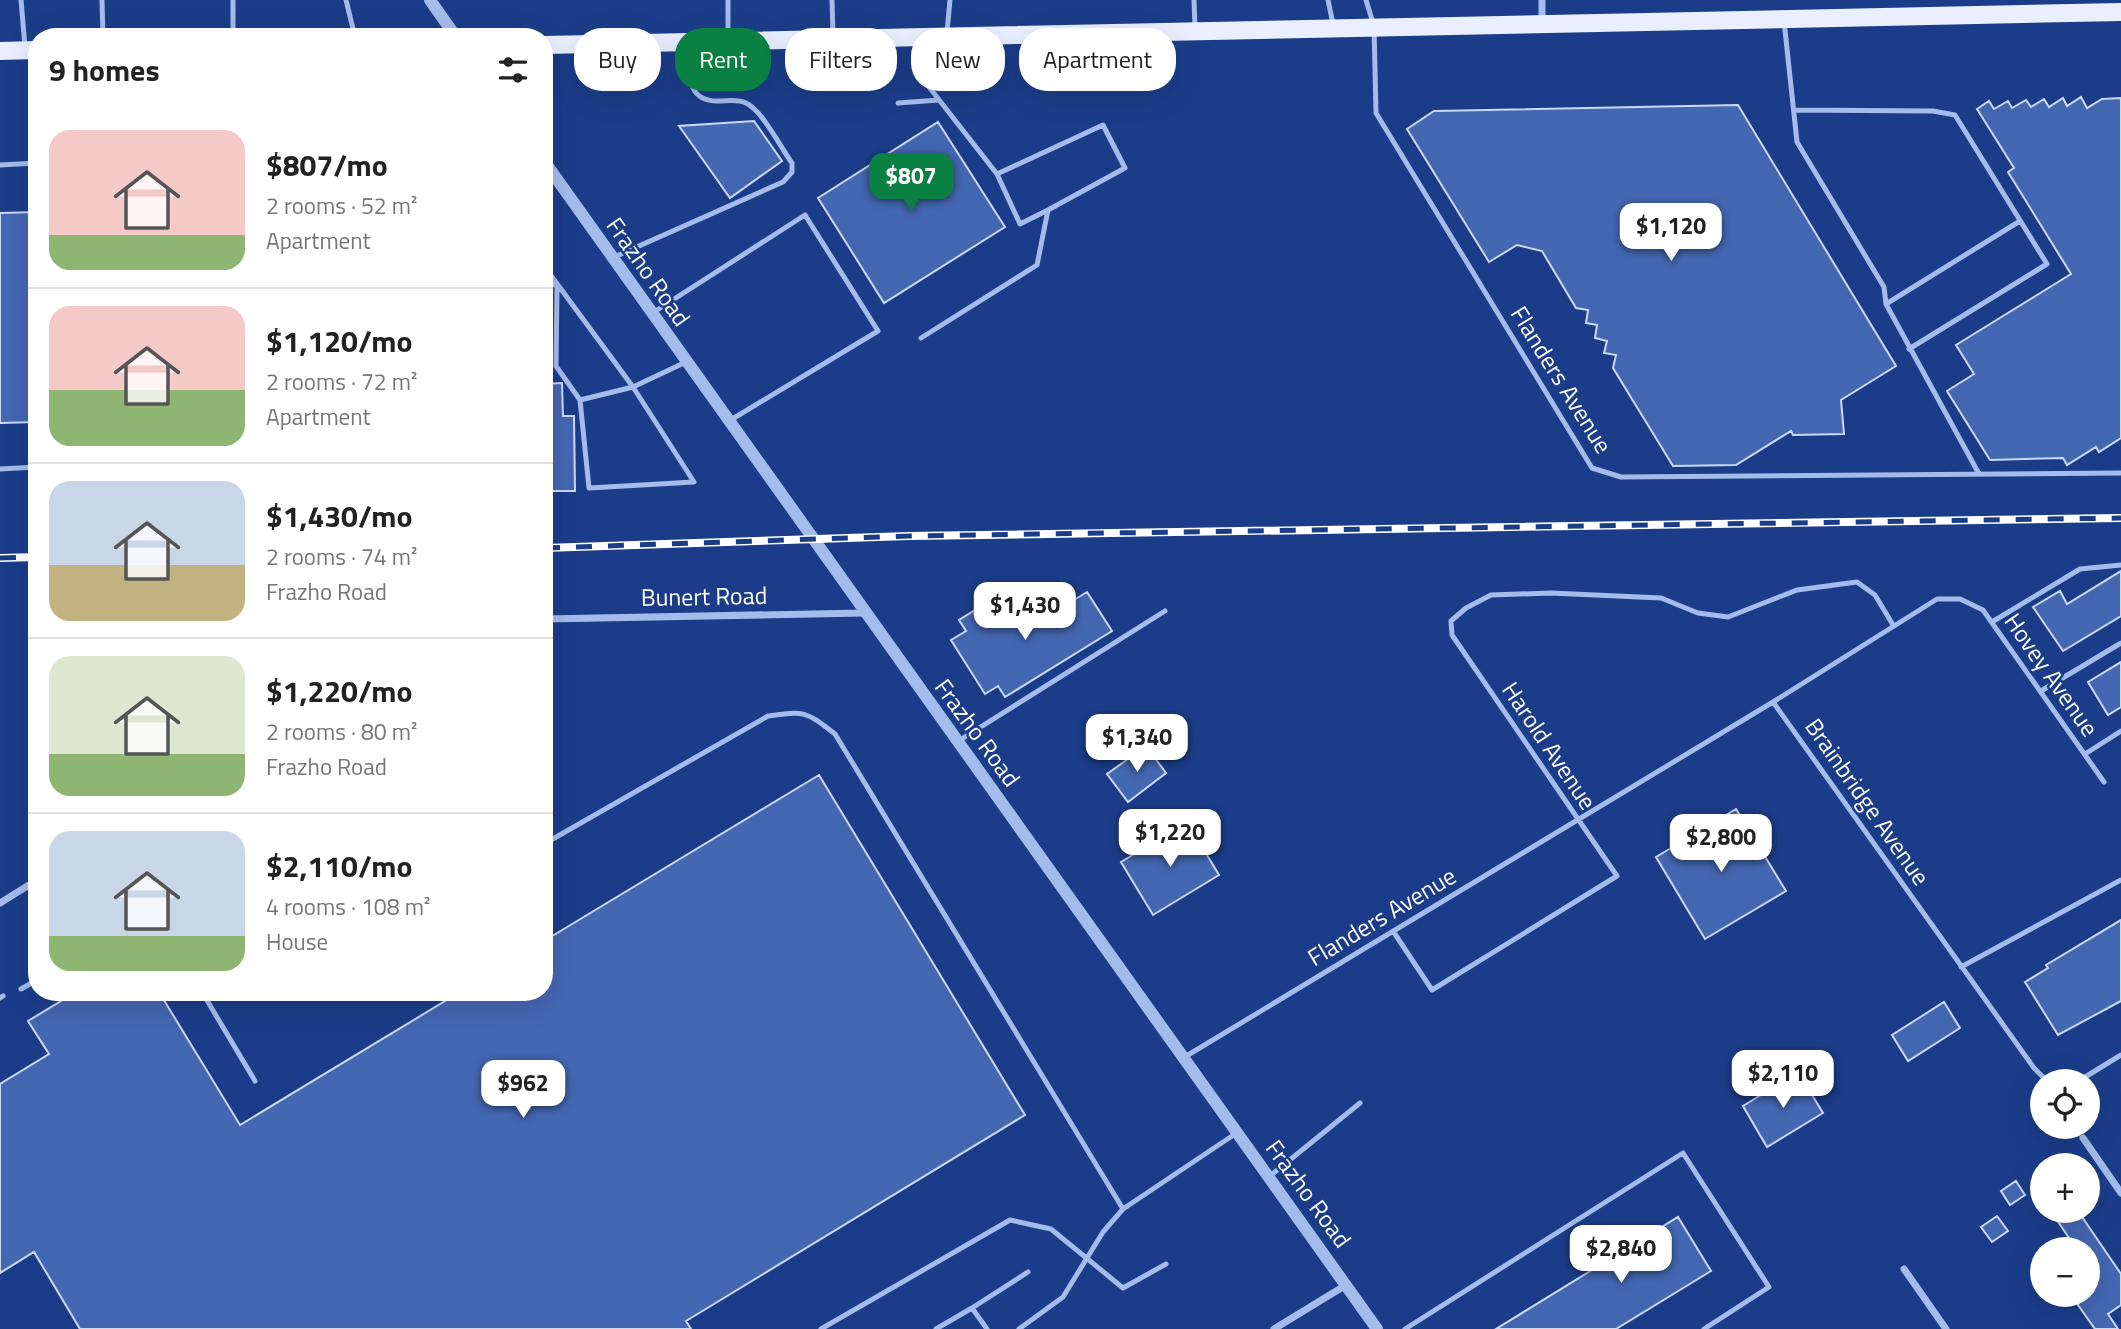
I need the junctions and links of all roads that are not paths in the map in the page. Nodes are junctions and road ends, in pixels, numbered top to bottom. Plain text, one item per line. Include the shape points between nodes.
1 (21, 0) edge
2 (102, 0) edge
3 (233, 0) edge
4 (346, 0) edge
5 (430, 0) edge
6 (728, 0) edge
7 (832, 0) edge
8 (950, 0) edge
9 (1194, 0) edge
10 (1328, 0) edge
11 (1366, 0) edge
12 (1542, 0) edge
13 (2121, 12) edge
14 (1783, 18) junction
15 (1542, 23) junction
16 (1374, 26) junction
17 (1333, 27) junction
18 (103, 28) edge
19 (233, 28) edge
20 (353, 28) edge
21 (450, 28) edge
22 (729, 28) edge
23 (832, 28) edge
24 (948, 28) edge
25 (1195, 30) junction
26 (28, 35) edge
27 (1005, 35) edge
28 (675, 42) edge
29 (553, 45) edge
30 (28, 50) edge
31 (0, 51) edge
32 (693, 91) edge
33 (932, 91) edge
34 (939, 100) junction
35 (898, 103) dead end
36 (1794, 110) junction
37 (28, 163) edge
38 (0, 165) edge
39 (553, 174) edge
40 (997, 174) junction
41 (1048, 210) junction
42 (2021, 221) junction
43 (612, 258) junction
44 (553, 279) edge
45 (553, 285) edge
46 (557, 285) junction
47 (1886, 304) junction
48 (652, 314) junction
49 (920, 338) dead end
50 (1909, 349) junction
51 (685, 362) junction
52 (633, 387) junction
53 (580, 400) junction
54 (729, 421) junction
55 (28, 467) edge
56 (0, 469) edge
57 (2121, 473) edge
58 (1979, 474) junction
59 (2121, 565) edge
60 (1960, 599) joint
61 (1165, 611) dead end
62 (864, 613) junction
63 (553, 619) edge
64 (1993, 622) junction
65 (1893, 625) junction
66 (2121, 643) edge
67 (2041, 691) junction
68 (1773, 702) junction
69 (2121, 731) edge
70 (957, 742) junction
71 (2085, 754) junction
72 (2104, 782) dead end
73 (1577, 819) junction
74 (553, 839) edge
75 (2121, 880) edge
76 (28, 886) edge
77 (0, 903) edge
78 (1393, 931) junction
79 (1961, 967) junction
80 (28, 985) edge
81 (21, 989) dead end
82 (207, 1001) edge
83 (2121, 1055) edge
84 (1183, 1058) junction
85 (2035, 1069) edge
86 (2098, 1069) edge
87 (255, 1081) dead end
88 (1360, 1103) dead end
89 (1238, 1132) junction
90 (2084, 1139) edge
91 (1270, 1176) junction
92 (2121, 1193) edge
93 (1122, 1209) junction
94 (1087, 1259) junction
95 (1166, 1264) dead end
96 (1904, 1269) dead end
97 (1028, 1272) dead end
98 (1347, 1284) junction
99 (972, 1308) junction
100 (821, 1329) edge
101 (936, 1329) edge
102 (988, 1329) edge
103 (1019, 1329) edge
104 (1274, 1329) edge
105 (1377, 1329) edge
106 (1405, 1329) edge
107 (1704, 1329) edge
108 (1946, 1329) edge

1 - 26 lane
2 - 18 lane
3 - 19 lane
4 - 20 lane
5 - 21 street
6 - 22 lane
7 - 23 lane
8 - 24 lane
9 - 25 lane
10 - 17 lane
11 - 16 lane, Flanders Avenue
12 - 15 street
13 - 14 main road
14 - 15 main road
14 - 36 lane
15 - 16 main road
16 - 17 main road
16 - 58 lane, Flanders Avenue via 1376,113 1592,468 1621,477
17 - 25 main road
25 - 27 main road
28 - 29 main road
30 - 31 main road
32 - 43 lane via 705,102 747,103 792,163 792,172 783,182
33 - 34 lane
34 - 35 lane
34 - 40 lane
36 - 42 lane via 1955,115
36 - 47 lane via 1797,142 1884,287
37 - 38 lane
39 - 43 street, Frazho Road
40 - 41 lane via 1020,224
40 - 41 lane via 1103,125 1125,168
41 - 49 lane via 1038,265
42 - 47 lane
42 - 50 lane via 2047,264
43 - 48 street, Frazho Road
44 - 46 lane
45 - 46 lane
46 - 52 lane
46 - 53 lane via 555,366
47 - 50 lane
48 - 51 street, Frazho Road
48 - 54 lane via 805,215 878,331
50 - 58 lane
51 - 52 lane
51 - 54 street, Frazho Road
52 - 53 lane
52 - 53 lane via 694,482 589,488
54 - 62 street, Frazho Road
55 - 56 lane
57 - 58 lane, Flanders Avenue
59 - 64 lane via 2080,569
60 - 64 lane, Hovey Avenue via 1983,610
60 - 65 lane, Flanders Avenue via 1937,599
61 - 70 lane
62 - 63 street, Bunert Road
62 - 70 street, Frazho Road
64 - 67 lane, Hovey Avenue
65 - 68 lane, Flanders Avenue
65 - 73 lane, Harold Avenue via 1875,595 1857,582 1797,590 1728,617 1661,598 1551,593 1491,595 1466,608 1451,621 1452,635
66 - 67 lane
67 - 71 lane, Hovey Avenue
68 - 73 lane, Flanders Avenue
68 - 79 lane, Brainbridge Avenue
69 - 71 lane
70 - 84 street, Frazho Road
71 - 72 lane, Hovey Avenue
73 - 78 lane, Flanders Avenue
73 - 78 lane, Harold Avenue via 1617,876 1432,990
74 - 93 lane via 768,716 806,713 821,722 835,734
75 - 79 lane
76 - 77 street
78 - 84 lane, Flanders Avenue
79 - 85 lane, Brainbridge Avenue
80 - 81 lane
82 - 87 lane
83 - 86 lane
84 - 89 street, Frazho Road
88 - 91 lane
89 - 91 street, Frazho Road
89 - 93 lane
90 - 92 street
91 - 98 street, Frazho Road
93 - 94 lane
94 - 95 lane via 1123,1288
94 - 100 lane via 1051,1229 1010,1220
94 - 103 lane via 1063,1297
96 - 108 street
97 - 99 lane
98 - 104 street
98 - 105 street, Frazho Road
99 - 101 lane
99 - 102 lane
106 - 107 lane via 1683,1153 1769,1287

